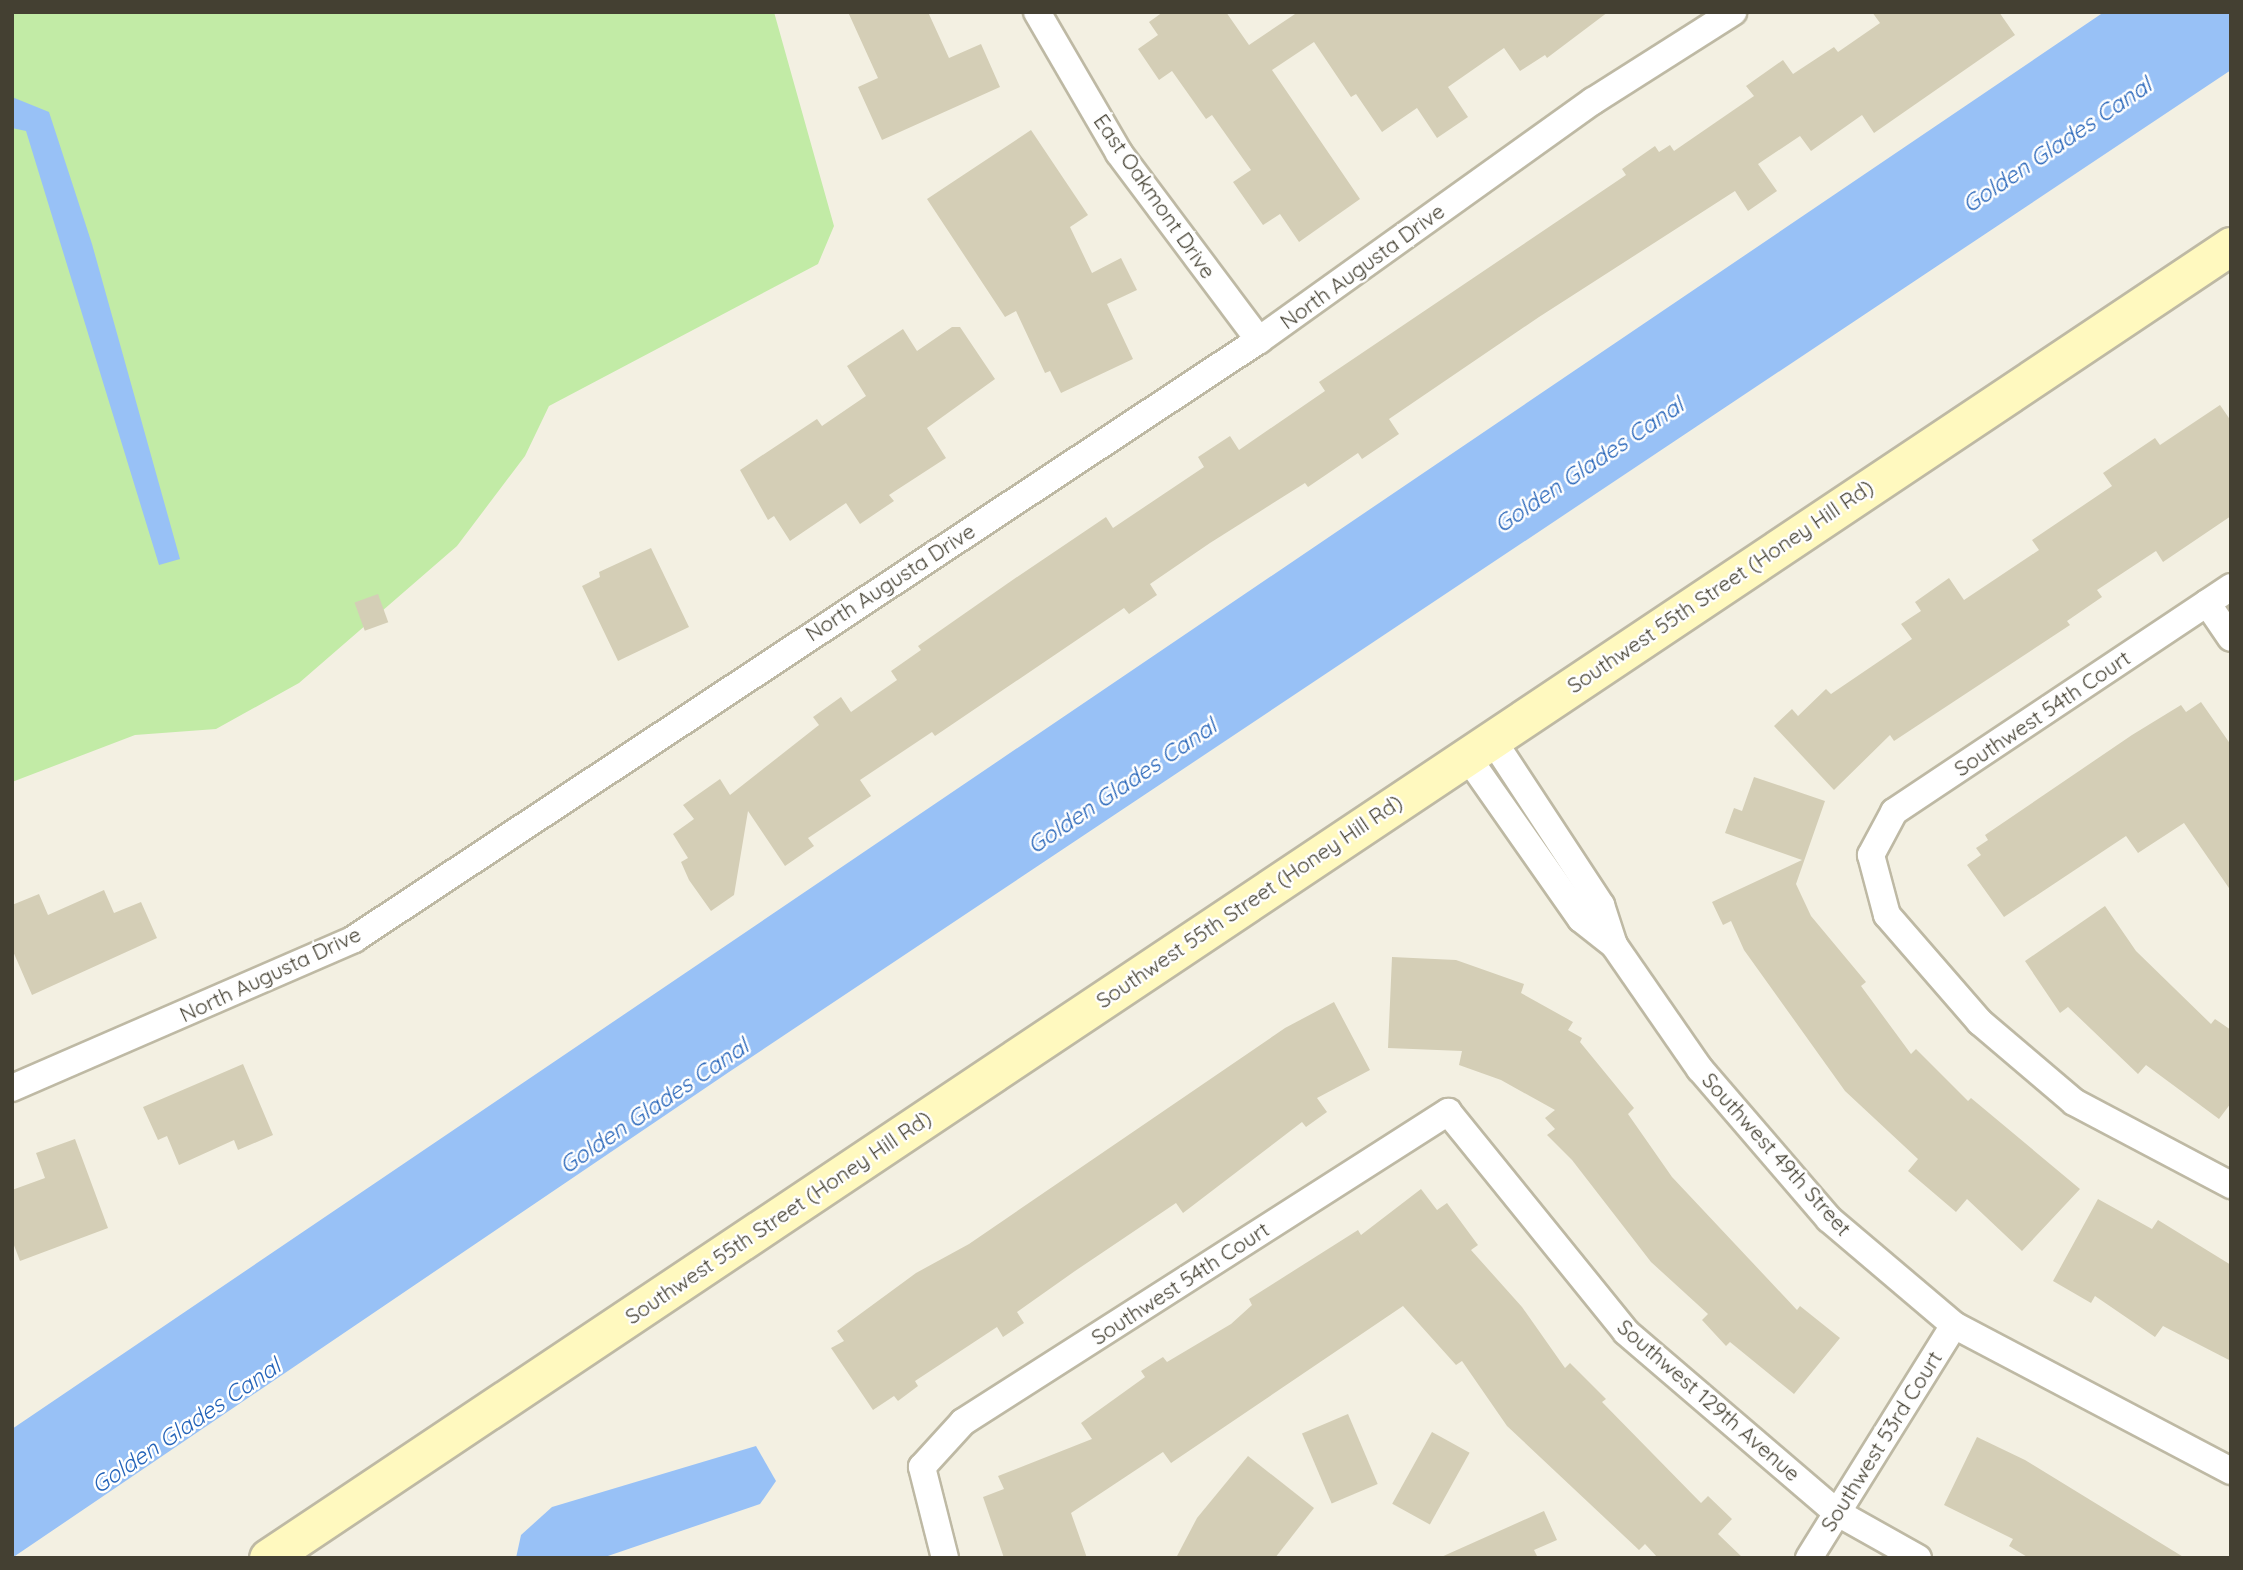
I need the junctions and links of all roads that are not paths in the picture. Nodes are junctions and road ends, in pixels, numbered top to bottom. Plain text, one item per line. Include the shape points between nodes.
1 (1037, 12) edge
2 (1733, 12) edge
3 (2231, 246) edge
4 (1259, 340) junction
5 (2231, 587) edge
6 (2207, 603) junction
7 (2231, 638) edge
8 (1479, 747) junction
9 (12, 1088) edge
10 (1448, 1112) joint
11 (2231, 1185) edge
12 (1954, 1325) junction
13 (2231, 1471) edge
14 (1836, 1512) junction
15 (268, 1558) edge
16 (945, 1558) edge
17 (1810, 1558) edge
18 (1918, 1558) edge

1 - 4 street, East Oakmont Drive via 1119,153
2 - 4 street, North Augusta Drive via 1593,101
3 - 8 street, Southwest 55th Street (Honey Hill Rd)
4 - 9 street, North Augusta Drive via 354,939
5 - 6 street, Southwest 54th Court
6 - 7 street
6 - 11 street, Southwest 54th Court via 1894,812 1871,855 1887,915 1980,1022 2074,1102
8 - 12 street, Southwest 49th Street via 1580,919 1614,945 1700,1069 1829,1219
8 - 15 street, Southwest 55th Street (Honey Hill Rd)
10 - 14 street, Southwest 129th Avenue via 1626,1332
10 - 16 street, Southwest 54th Court via 963,1422 922,1467
12 - 13 street, Southwest 49th Street
12 - 14 street, Southwest 53rd Court
14 - 17 street, Southwest 53rd Court
14 - 18 street, Southwest 129th Avenue

